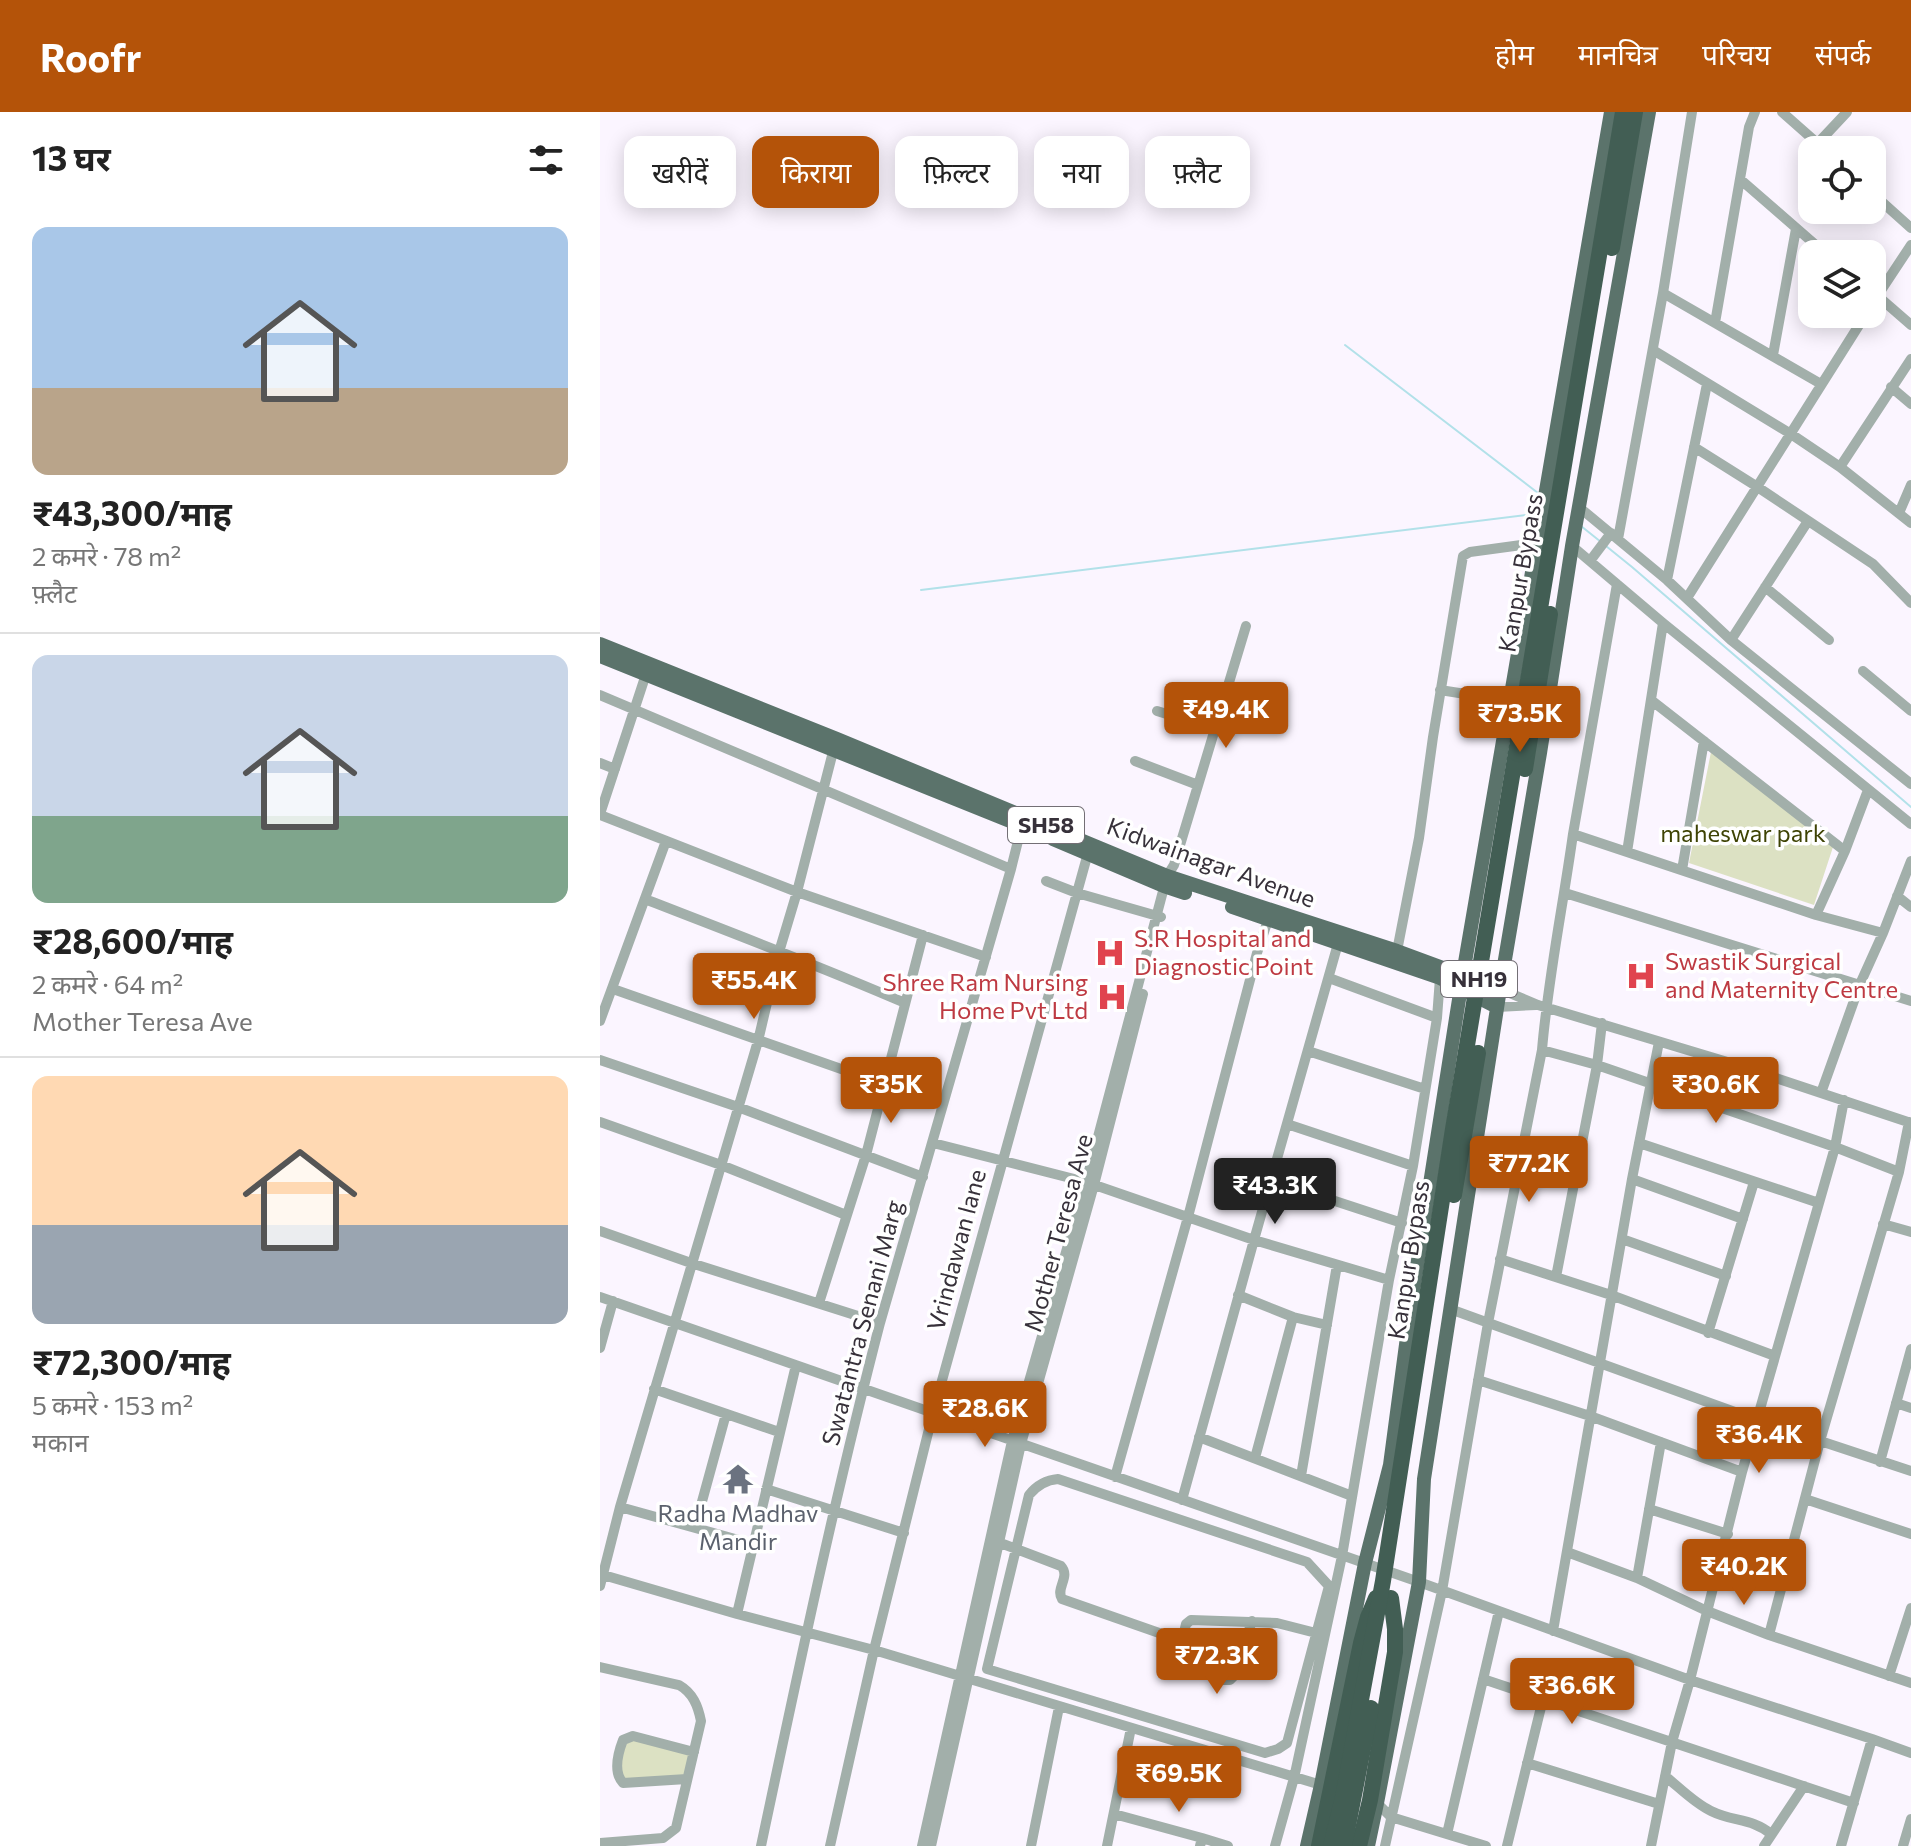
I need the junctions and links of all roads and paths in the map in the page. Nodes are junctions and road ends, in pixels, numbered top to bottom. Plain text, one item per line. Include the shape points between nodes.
1 (1611, 112) edge
2 (1623, 112) edge
3 (1635, 112) edge
4 (1649, 112) edge
5 (1692, 112) edge
6 (1755, 112) edge
7 (1782, 112) edge
8 (1847, 112) edge
9 (1809, 136) edge
10 (1829, 136) edge
11 (1741, 180) junction
12 (1886, 206) edge
13 (1911, 228) edge
14 (1796, 229) junction
15 (1809, 240) edge
16 (1911, 245) edge
17 (1886, 280) edge
18 (1663, 293) junction
19 (1886, 306) edge
20 (1715, 323) junction
21 (1911, 325) edge
22 (1857, 328) edge
23 (1653, 350) junction
24 (1773, 355) junction
25 (1911, 359) edge
26 (1707, 384) junction
27 (1821, 384) junction
28 (1891, 387) junction
29 (1911, 404) edge
30 (1791, 434) junction
31 (1694, 447) junction
32 (1840, 467) junction
33 (1911, 485) edge
34 (1756, 486) junction
35 (1579, 513) junction
36 (1899, 513) junction
37 (1808, 521) junction
38 (1911, 523) edge
39 (1611, 538) junction
40 (1573, 542) junction
41 (1536, 543) junction
42 (1592, 557) junction
43 (1667, 580) junction
44 (1617, 584) junction
45 (1765, 587) junction
46 (1687, 598) junction
47 (1911, 603) edge
48 (1663, 623) junction
49 (1246, 626) dead end
50 (1731, 640) junction
51 (1829, 640) dead end
52 (600, 644) edge
53 (600, 656) edge
54 (648, 669) junction
55 (1863, 671) dead end
56 (1440, 690) junction
57 (600, 695) edge
58 (1651, 700) junction
59 (1510, 701) junction
60 (636, 709) junction
61 (1157, 711) dead end
62 (1911, 711) edge
63 (1215, 729) junction
64 (1704, 741) junction
65 (835, 745) junction
66 (1135, 761) dead end
67 (600, 763) edge
68 (615, 769) junction
69 (1911, 784) edge
70 (1198, 785) junction
71 (823, 788) junction
72 (1868, 790) junction
73 (600, 815) edge
74 (1023, 821) junction
75 (1911, 824) edge
76 (1573, 834) junction
77 (666, 841) junction
78 (1845, 851) junction
79 (1627, 852) junction
80 (1088, 853) junction
81 (1911, 861) edge
82 (1011, 869) junction
83 (1682, 870) junction
84 (1170, 879) junction
85 (1046, 881) dead end
86 (797, 892) junction
87 (1077, 893) junction
88 (1565, 893) junction
89 (1897, 896) junction
90 (645, 899) junction
91 (1911, 907) edge
92 (1816, 915) junction
93 (1160, 916) junction
94 (1268, 920) junction
95 (1883, 933) junction
96 (923, 935) junction
97 (1340, 938) junction
98 (1397, 951) junction
99 (779, 952) junction
100 (986, 957) junction
101 (1329, 978) junction
102 (1440, 978) junction
103 (1462, 981) junction
104 (1860, 984) junction
105 (613, 989) junction
106 (1500, 989) junction
107 (1911, 1001) edge
108 (905, 1003) junction
109 (1541, 1006) junction
110 (1497, 1007) junction
111 (1437, 1018) junction
112 (600, 1021) edge
113 (1602, 1023) junction
114 (758, 1041) junction
115 (1659, 1042) junction
116 (1542, 1050) junction
117 (1308, 1051) junction
118 (600, 1060) edge
119 (1597, 1065) junction
120 (884, 1084) junction
121 (1649, 1084) junction
122 (1425, 1089) junction
123 (1821, 1093) junction
124 (1844, 1100) junction
125 (738, 1107) junction
126 (600, 1122) edge
127 (1910, 1123) edge
128 (1287, 1124) junction
129 (933, 1143) junction
130 (1639, 1143) junction
131 (1835, 1147) junction
132 (866, 1155) junction
133 (1003, 1159) junction
134 (721, 1165) junction
135 (1413, 1166) junction
136 (1903, 1169) edge
137 (923, 1177) junction
138 (1632, 1179) junction
139 (1271, 1180) junction
140 (1754, 1182) junction
141 (1090, 1183) junction
142 (1819, 1203) junction
143 (846, 1215) junction
144 (1188, 1217) junction
145 (1743, 1219) junction
146 (1402, 1223) junction
147 (1883, 1224) junction
148 (600, 1231) edge
149 (1911, 1232) edge
150 (1622, 1239) junction
151 (1254, 1240) junction
152 (1500, 1259) junction
153 (691, 1263) junction
154 (1337, 1265) junction
155 (1726, 1276) junction
156 (1556, 1277) junction
157 (1389, 1280) junction
158 (1238, 1295) junction
159 (1611, 1295) junction
160 (600, 1297) edge
161 (613, 1301) junction
162 (819, 1303) junction
163 (1450, 1309) junction
164 (1293, 1317) junction
165 (674, 1323) junction
166 (880, 1323) junction
167 (1488, 1323) junction
168 (1327, 1325) junction
169 (1708, 1333) junction
170 (600, 1348) edge
171 (1911, 1349) edge
172 (1775, 1356) junction
173 (1599, 1363) junction
174 (796, 1365) junction
175 (1478, 1380) junction
176 (654, 1389) junction
177 (863, 1389) junction
178 (1896, 1403) junction
179 (1911, 1408) edge
180 (933, 1413) junction
181 (726, 1414) junction
182 (1590, 1416) junction
183 (1757, 1420) junction
184 (779, 1432) junction
185 (1199, 1437) junction
186 (1820, 1441) junction
187 (1017, 1442) junction
188 (1661, 1442) junction
189 (1255, 1458) junction
190 (1880, 1462) junction
191 (1911, 1471) edge
192 (1742, 1472) junction
193 (1301, 1476) junction
194 (1115, 1477) junction
195 (766, 1489) junction
196 (1352, 1496) junction
197 (1805, 1499) junction
198 (1182, 1500) junction
199 (620, 1507) junction
200 (1649, 1509) junction
201 (836, 1510) junction
202 (695, 1527) junction
203 (904, 1533) junction
204 (1728, 1534) junction
205 (1911, 1534) edge
206 (995, 1541) junction
207 (753, 1544) junction
208 (1016, 1547) junction
209 (1567, 1552) junction
210 (1342, 1556) junction
211 (1365, 1563) junction
212 (601, 1578) edge
213 (1637, 1578) junction
214 (1383, 1581) junction
215 (1419, 1582) junction
216 (1442, 1591) junction
217 (1391, 1598) junction
218 (1911, 1608) edge
219 (1499, 1611) junction
220 (1707, 1611) junction
221 (737, 1614) junction
222 (1252, 1621) junction
223 (1553, 1631) junction
224 (806, 1633) junction
225 (1316, 1633) junction
226 (1769, 1635) junction
227 (1182, 1641) junction
228 (874, 1650) junction
229 (600, 1667) edge
230 (1889, 1676) junction
231 (964, 1677) junction
232 (1483, 1679) junction
233 (1690, 1680) junction
234 (1911, 1683) edge
235 (1543, 1699) junction
236 (1059, 1707) junction
237 (1131, 1728) junction
238 (1872, 1739) junction
239 (1672, 1742) junction
240 (694, 1752) junction
241 (1911, 1753) edge
242 (1527, 1763) junction
243 (1665, 1776) junction
244 (1294, 1778) junction
245 (687, 1779) junction
246 (1321, 1785) junction
247 (1804, 1786) junction
248 (1377, 1803) junction
249 (1854, 1803) junction
250 (1659, 1804) junction
251 (1114, 1814) junction
252 (1391, 1817) junction
253 (1911, 1819) edge
254 (1447, 1834) junction
255 (1771, 1834) junction
256 (1201, 1842) edge
257 (600, 1843) edge
258 (761, 1846) edge
259 (830, 1846) edge
260 (922, 1846) edge
261 (931, 1846) edge
262 (1031, 1846) edge
263 (1107, 1846) edge
264 (1228, 1846) edge
265 (1275, 1846) edge
266 (1307, 1846) edge
267 (1319, 1846) edge
268 (1331, 1846) edge
269 (1344, 1846) edge
270 (1359, 1846) edge
271 (1368, 1846) edge
272 (1385, 1846) edge
273 (1486, 1846) edge
274 (1507, 1846) edge
275 (1651, 1846) edge
276 (1764, 1846) edge
277 (1841, 1846) edge
278 (1903, 1846) edge

1 - 41 main road
2 - 214 highway, Kanpur Bypass / NH19, bridge
3 - 217 highway, Kanpur Bypass / NH19, bridge
4 - 35 main road
5 - 18 street
6 - 11 street
7 - 9 street
8 - 10 street
11 - 14 street
11 - 20 street
12 - 13 street
14 - 15 street
14 - 24 street
16 - 17 street
18 - 20 street
18 - 23 street
19 - 21 street
20 - 24 street
22 - 27 street
23 - 26 street
23 - 39 street
24 - 27 street
25 - 28 street
26 - 30 street
26 - 31 street
27 - 30 street
28 - 29 street
28 - 32 street
30 - 32 street
30 - 34 street
31 - 34 street
31 - 43 street
32 - 36 street
33 - 36 street
34 - 37 street
34 - 46 street
35 - 39 street
35 - 40 main road
36 - 38 street
37 - 45 street
37 - 47 street via 1873,564
39 - 42 street
39 - 43 street
40 - 42 street
40 - 106 main road
41 - 56 street via 1463,556
41 - 59 main road
42 - 44 street
43 - 46 street
44 - 48 street
44 - 76 street
45 - 50 street
45 - 51 street
46 - 50 street
48 - 58 street
48 - 72 street
49 - 63 street
50 - 69 street
52 - 54 main road, Kidwainagar Avenue / SH58
53 - 54 main road, Kidwainagar Avenue / SH58
54 - 60 street
54 - 65 main road, Kidwainagar Avenue / SH58
55 - 62 street
56 - 59 street
56 - 98 street
57 - 60 street
58 - 64 street
58 - 79 street
59 - 103 main road
60 - 68 street
60 - 71 street
61 - 63 street
63 - 70 street
64 - 78 street
64 - 83 street
65 - 71 street
65 - 74 main road, Kidwainagar Avenue / SH58
66 - 70 street
67 - 68 street
68 - 73 street
70 - 84 street
71 - 82 street
71 - 86 street
72 - 75 street
72 - 78 street
73 - 77 street
74 - 80 main road, Kidwainagar Avenue / SH58
74 - 82 street, Swatantra Senani Marg
74 - 84 main road, Kidwainagar Avenue / SH58
76 - 79 street
76 - 88 street
77 - 86 street
77 - 90 street
78 - 92 street
79 - 83 street
80 - 84 main road, Kidwainagar Avenue / SH58
80 - 87 street, Vrindawan lane
81 - 89 street
82 - 100 street, Swatantra Senani Marg
83 - 92 street
84 - 93 street
84 - 94 main road, Kidwainagar Avenue / SH58
84 - 97 main road, Kidwainagar Avenue / SH58
85 - 87 street
86 - 96 street
86 - 99 street
87 - 93 street
87 - 133 street, Vrindawan lane
88 - 104 street
88 - 109 street
89 - 91 street
89 - 95 street
90 - 99 street
90 - 105 street
92 - 95 street
93 - 141 street
94 - 97 main road, Kidwainagar Avenue / SH58
94 - 144 street
95 - 104 street
96 - 100 street
96 - 108 street
97 - 98 main road, Kidwainagar Avenue / SH58
97 - 101 street
97 - 102 main road, Kidwainagar Avenue / SH58
98 - 103 main road, Kidwainagar Avenue / SH58
99 - 108 street
99 - 114 street
100 - 129 street, Swatantra Senani Marg
101 - 111 street
101 - 117 street
102 - 103 main road, Kidwainagar Avenue / SH58
102 - 111 street
103 - 106 main road, Kidwainagar Avenue / SH58
103 - 110 main road, Kidwainagar Avenue / SH58
103 - 211 main road via 1390,1465
104 - 107 street
104 - 123 street
105 - 112 street
105 - 114 street
106 - 109 street
106 - 110 main road
108 - 120 street
109 - 110 street
109 - 113 street
109 - 116 street
110 - 163 main road
111 - 122 street
113 - 115 street
113 - 119 street
114 - 120 street
114 - 125 street
115 - 121 street
115 - 123 street
116 - 119 street
116 - 152 street
117 - 122 street
117 - 128 street
118 - 125 street
119 - 121 street
119 - 156 street
120 - 132 street
121 - 130 street
121 - 131 street
122 - 135 street
123 - 124 street
124 - 127 street
124 - 131 street
125 - 132 street
125 - 134 street
126 - 134 street
127 - 136 street
128 - 135 street
128 - 139 street
129 - 133 street
129 - 137 street, Swatantra Senani Marg
130 - 138 street
130 - 140 street
131 - 136 street
131 - 142 street
132 - 137 street
132 - 143 street
133 - 141 street
133 - 180 street, Vrindawan lane
134 - 143 street
134 - 153 street
135 - 146 street
136 - 147 street
137 - 166 street, Swatantra Senani Marg
138 - 145 street
138 - 150 street
139 - 146 street
139 - 151 street
140 - 142 street
140 - 145 street
141 - 144 street
141 - 187 street
142 - 172 street
143 - 162 street
144 - 151 street
144 - 194 street
145 - 155 street
146 - 157 street
147 - 149 street
147 - 186 street
148 - 153 street
150 - 155 street
150 - 159 street
151 - 154 street
151 - 158 street
152 - 156 street
152 - 167 street
153 - 162 street
153 - 165 street
154 - 157 street
154 - 168 street
155 - 169 street
156 - 159 street
157 - 196 street
158 - 164 street
158 - 185 street
159 - 169 street
159 - 173 street
160 - 161 street
161 - 165 street
161 - 170 street
162 - 166 street
163 - 167 street
163 - 215 main road via 1424,1479
164 - 168 street
164 - 189 street
165 - 174 street
165 - 176 street
166 - 177 street, Swatantra Senani Marg
167 - 173 street
167 - 175 street
168 - 193 street
169 - 172 street
171 - 178 street
172 - 183 street
173 - 182 street
173 - 183 street
174 - 177 street
174 - 184 street
175 - 182 street
175 - 216 street
176 - 181 street
176 - 199 street
177 - 180 street
177 - 201 street, Swatantra Senani Marg
178 - 179 street
178 - 190 street
180 - 187 street
180 - 203 street, Vrindawan lane
181 - 184 street
181 - 202 street
182 - 188 street
182 - 209 street
183 - 186 street
183 - 192 street
184 - 195 street
185 - 189 street
185 - 198 street
186 - 190 street
186 - 197 street
187 - 194 street
187 - 206 street
188 - 192 street
188 - 200 street
189 - 193 street
190 - 191 street
192 - 204 street
193 - 196 street
194 - 198 street
195 - 201 street
195 - 207 street
196 - 210 street
197 - 205 street
197 - 226 street
198 - 210 street
199 - 202 street
199 - 212 street
200 - 204 street
200 - 213 street
201 - 203 street
201 - 224 street, Swatantra Senani Marg
202 - 207 street
203 - 228 street, Vrindawan lane
204 - 220 street
206 - 208 street
206 - 231 street
207 - 221 street
208 - 225 street via 1029,1495 1058,1479 1307,1562 1329,1586
208 - 225 street via 987,1669 1265,1753 1287,1743
208 - 227 street via 1063,1567 1062,1599
209 - 213 street
209 - 223 street
210 - 211 street
210 - 244 street
211 - 215 street
211 - 246 main road
212 - 221 street
213 - 220 street
214 - 267 highway, bridge via 1361,1643
214 - 268 highway, Kanpur Bypass / NH19, bridge
215 - 216 street
215 - 248 main road
216 - 219 street
216 - 252 street
217 - 269 highway, Kanpur Bypass / NH19, bridge
217 - 270 highway via 1395,1652
218 - 230 street
219 - 223 street
219 - 232 street
220 - 226 street
220 - 233 street
221 - 224 street
222 - 225 street
222 - 227 street via 1191,1620
222 - 227 street via 1230,1680 1179,1665
223 - 233 street
224 - 228 street
224 - 258 street, Swatantra Senani Marg
226 - 230 street
228 - 231 street
228 - 259 street, Vrindawan lane
229 - 240 street via 686,1689 701,1721
230 - 234 street
231 - 236 street
231 - 260 street
231 - 261 street
232 - 235 street
232 - 254 street
233 - 238 street
233 - 239 street
235 - 239 street
235 - 242 street
236 - 237 street
236 - 262 street
237 - 244 street
237 - 251 street
238 - 241 street
238 - 249 street
239 - 243 street
239 - 247 street
240 - 245 street
240 - 245 street via 633,1736 623,1740 618,1752 617,1776 623,1783
242 - 250 street
242 - 274 street
243 - 250 street
243 - 255 street via 1713,1812
244 - 246 street
244 - 265 street
245 - 257 street via 672,1832 663,1838
246 - 266 main road
247 - 249 street
247 - 255 street
248 - 252 street
248 - 271 main road
249 - 277 street
250 - 275 street
251 - 256 street
251 - 263 street
252 - 254 street
252 - 272 street
253 - 278 street
254 - 273 street
255 - 276 street
256 - 264 street

